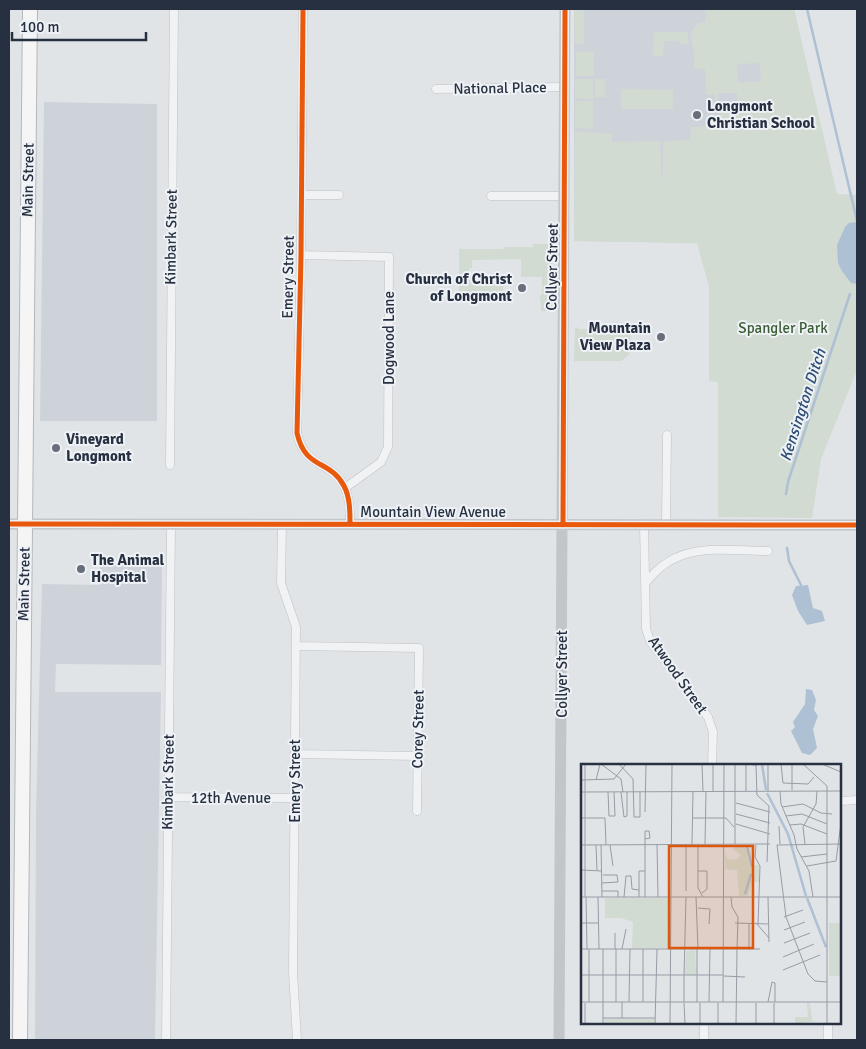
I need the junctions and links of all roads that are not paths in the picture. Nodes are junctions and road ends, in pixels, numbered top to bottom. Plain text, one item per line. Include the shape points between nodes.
1 (30, 9) edge
2 (174, 9) edge
3 (303, 9) edge
4 (565, 9) edge
5 (564, 87) junction
6 (436, 89) dead end
7 (302, 195) junction
8 (339, 195) dead end
9 (491, 196) dead end
10 (565, 196) junction
11 (301, 255) junction
12 (667, 435) dead end
13 (170, 465) dead end
14 (345, 488) junction
15 (9, 524) edge
16 (25, 524) junction
17 (171, 524) junction
18 (282, 524) junction
19 (350, 524) junction
20 (563, 525) junction
21 (644, 525) junction
22 (666, 525) junction
23 (857, 525) edge
24 (768, 551) dead end
25 (645, 584) junction
26 (296, 646) junction
27 (295, 754) junction
28 (418, 756) junction
29 (712, 764) edge
30 (168, 797) junction
31 (295, 798) junction
32 (841, 800) edge
33 (857, 800) edge
34 (417, 811) dead end
35 (704, 1024) edge
36 (828, 1024) edge
37 (20, 1040) edge
38 (166, 1040) edge
39 (297, 1040) edge
40 (559, 1040) edge
41 (704, 1040) edge
42 (828, 1040) edge

1 - 16 highway, Main Street
2 - 13 street, Kimbark Street
3 - 7 street, Emery Street
4 - 5 street, Collyer Street
5 - 6 street, National Place
5 - 10 street, Collyer Street
7 - 8 street
7 - 11 street, Emery Street
9 - 10 street
10 - 20 street, Collyer Street
11 - 14 street, Emery Street via 297,433 306,455 330,470
11 - 14 street, Dogwood Lane via 389,257 388,447 381,462
12 - 22 street
14 - 19 street
15 - 16 street, Mountain View Avenue
16 - 17 street, Mountain View Avenue
16 - 37 highway, Main Street
17 - 18 street, Mountain View Avenue
17 - 30 street, Kimbark Street
18 - 19 street, Mountain View Avenue
18 - 26 street, Emery Street via 281,582 296,627
19 - 20 street, Mountain View Avenue
20 - 21 street, Mountain View Avenue
20 - 40 street, Collyer Street
21 - 22 street, Mountain View Avenue
21 - 25 street, Atwood Street
22 - 23 street, Mountain View Avenue
24 - 25 street via 682,554 666,562
25 - 29 street, Atwood Street via 646,630 650,641 708,717 713,732
26 - 27 street, Emery Street
26 - 28 street, Corey Street via 419,648
27 - 28 street
27 - 31 street, Emery Street
28 - 34 street, Corey Street
30 - 31 street, 12th Avenue
30 - 38 street, Kimbark Street
31 - 39 street, Emery Street via 293,972
32 - 33 street
35 - 41 street
36 - 42 street

